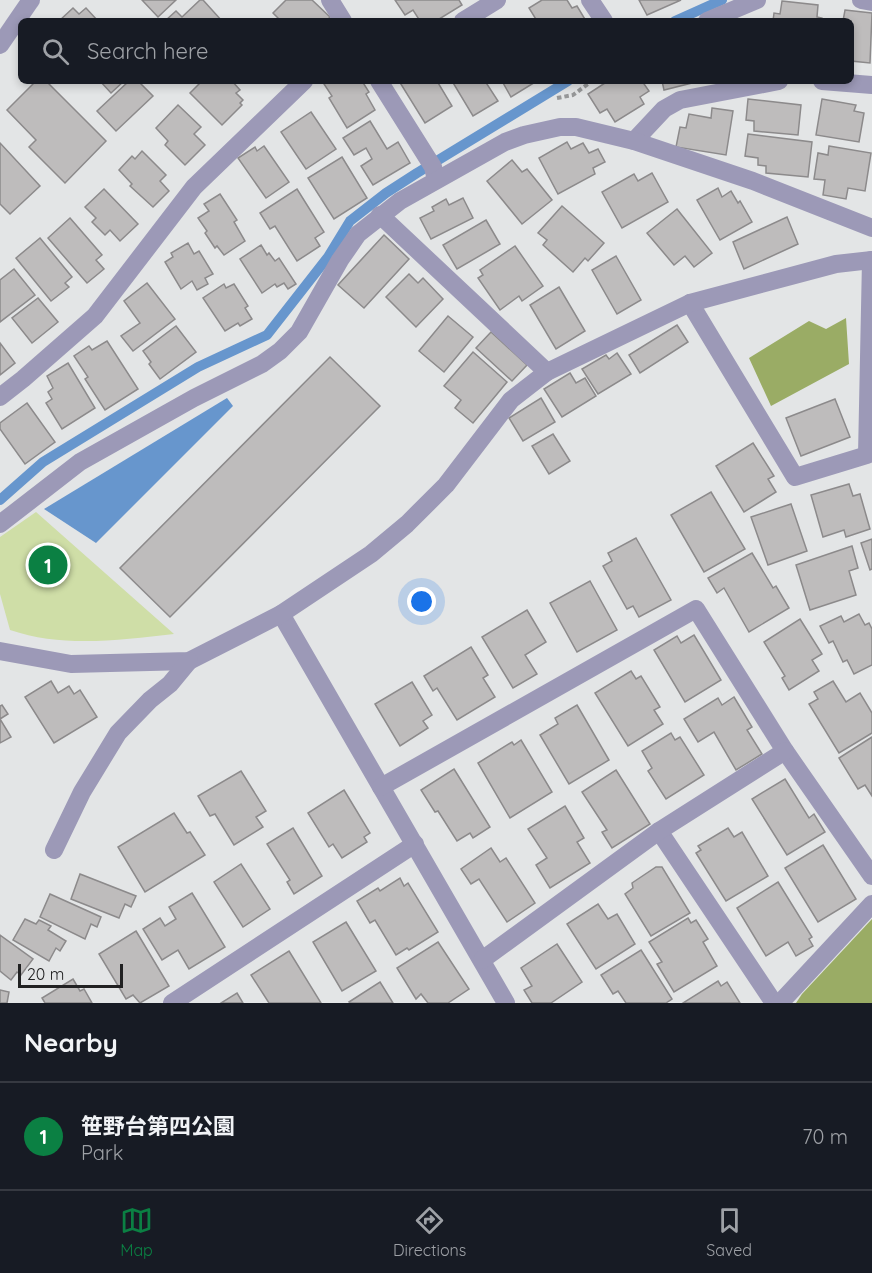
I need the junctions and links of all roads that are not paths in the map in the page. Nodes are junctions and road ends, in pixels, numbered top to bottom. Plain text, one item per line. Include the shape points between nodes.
1 (31, 0) edge
2 (330, 0) edge
3 (497, 0) edge
4 (590, 0) edge
5 (757, 0) edge
6 (861, 0) edge
7 (872, 2) edge
8 (19, 18) edge
9 (341, 18) edge
10 (468, 18) edge
11 (602, 18) edge
12 (714, 18) edge
13 (18, 19) edge
14 (0, 45) edge
15 (301, 84) edge
16 (381, 84) edge
17 (763, 84) edge
18 (854, 84) edge
19 (872, 85) edge
20 (634, 141) junction
21 (436, 180) junction
22 (380, 215) junction
23 (872, 228) edge
24 (871, 260) edge
25 (690, 303) junction
26 (547, 372) junction
27 (0, 397) edge
28 (0, 524) edge
29 (281, 614) junction
30 (0, 651) edge
31 (189, 661) junction
32 (785, 751) junction
33 (381, 787) junction
34 (659, 831) junction
35 (415, 844) junction
36 (54, 850) dead end
37 (872, 876) edge
38 (872, 904) edge
39 (482, 960) junction
40 (500, 1001) edge
41 (172, 1003) edge
42 (774, 1003) edge
43 (780, 1003) edge

1 - 8 street
2 - 9 street
3 - 10 street
4 - 11 street
5 - 12 street
6 - 7 street
13 - 14 street
15 - 27 street via 194,187 95,316
16 - 21 street via 433,166
17 - 20 street via 680,100 664,109
18 - 19 street
20 - 21 street via 576,127 545,129 505,142
20 - 23 street via 753,181
21 - 22 street
22 - 26 street
22 - 28 street via 358,234 299,332 280,351 80,462
24 - 25 street via 836,264
24 - 25 street via 867,455 795,477
25 - 26 street
26 - 29 street via 511,400 446,485 407,524 371,554
29 - 31 street
29 - 33 street
30 - 31 street via 71,664
31 - 36 street via 118,732 82,792
32 - 33 street via 696,609
32 - 34 street
32 - 37 street
33 - 35 street
34 - 39 street
34 - 42 street
35 - 39 street
35 - 41 street
38 - 43 street
39 - 40 street

